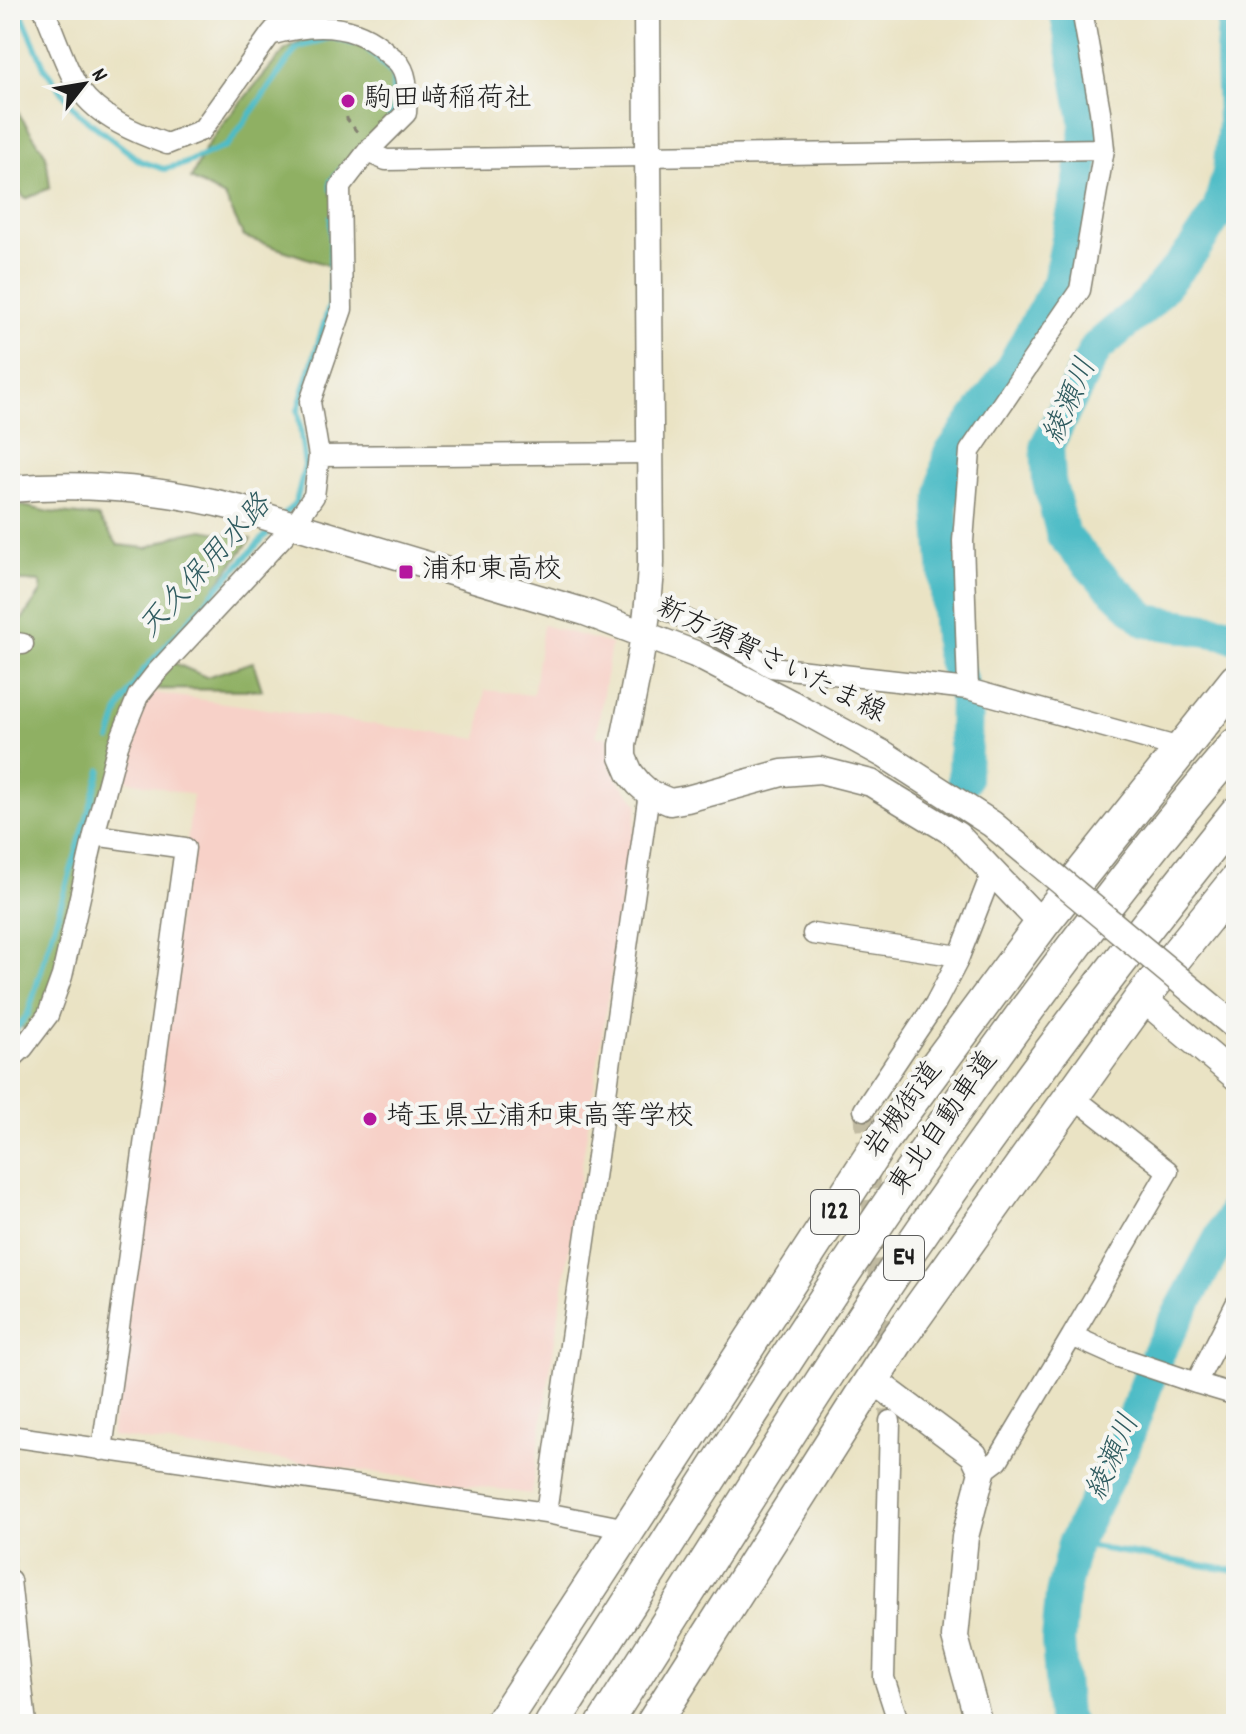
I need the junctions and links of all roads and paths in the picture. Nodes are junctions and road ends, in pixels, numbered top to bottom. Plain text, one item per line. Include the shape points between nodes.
1 (44, 10) edge
2 (291, 10) edge
3 (647, 10) edge
4 (1082, 10) edge
5 (270, 35) junction
6 (346, 105) dead end
7 (364, 144) junction
8 (1091, 149) junction
9 (648, 155) junction
10 (651, 453) junction
11 (319, 456) junction
12 (10, 489) edge
13 (294, 525) junction
14 (650, 602) junction
15 (645, 634) junction
16 (1236, 681) edge
17 (968, 689) junction
18 (1180, 748) junction
19 (1226, 756) edge
20 (649, 793) junction
21 (1236, 814) edge
22 (94, 835) junction
23 (992, 872) junction
24 (1230, 888) edge
25 (1042, 924) junction
26 (813, 934) dead end
27 (959, 956) junction
28 (1142, 998) junction
29 (1236, 1027) edge
30 (10, 1060) edge
31 (1236, 1077) edge
32 (1071, 1095) junction
33 (864, 1110) tunnel mouth
34 (1236, 1304) edge
35 (1072, 1336) junction
36 (872, 1379) junction
37 (1196, 1383) junction
38 (1236, 1395) edge
39 (890, 1421) tunnel mouth
40 (10, 1436) edge
41 (102, 1450) junction
42 (982, 1472) junction
43 (546, 1513) junction
44 (627, 1529) junction
45 (10, 1580) edge
46 (26, 1724) edge
47 (501, 1724) edge
48 (552, 1724) edge
49 (604, 1724) edge
50 (653, 1724) edge
51 (899, 1724) edge
52 (979, 1724) edge

1 - 5 street via 80,90 123,126 167,144 202,130
2 - 5 street
3 - 9 street
4 - 8 street via 1100,111
5 - 7 street via 336,26 371,38 400,66 406,113
6 - 7 path via 347,119
7 - 9 street via 386,160
7 - 11 street via 340,187 342,309 310,402
8 - 9 street
8 - 17 street via 1080,290 970,451 963,541
9 - 10 street
10 - 11 street
10 - 14 street
11 - 13 street via 314,496
12 - 13 street, 新方須賀さいたま線 via 145,490 193,497
13 - 15 street, 新方須賀さいたま線 via 531,594
13 - 22 street via 138,696 118,745
14 - 15 street
14 - 17 street via 771,667
15 - 20 street via 623,757
15 - 29 street, 新方須賀さいたま線, bridge via 792,704 885,755 992,824
16 - 18 highway, 岩槻街道 / 122
17 - 18 street
18 - 25 highway, 岩槻街道 / 122
19 - 48 highway, 東北自動車道 / E4 via 963,1097 835,1283
20 - 23 street via 679,801 782,773 820,770 871,783 957,835
20 - 43 street
21 - 49 highway, 東北自動車道 / E4 via 1110,973 909,1250
22 - 30 street via 58,989 48,1015
22 - 41 street via 185,848
23 - 25 street
23 - 27 street
24 - 28 highway
25 - 44 highway, 岩槻街道 / 122 via 882,1140
26 - 27 street
27 - 33 street via 935,1004
28 - 31 street
28 - 32 highway
32 - 35 street via 1168,1171
32 - 36 highway
34 - 37 street
35 - 37 street
35 - 42 street via 998,1460
36 - 42 street via 974,1455
36 - 50 highway
37 - 38 street
39 - 51 street via 884,1678
40 - 41 street
41 - 43 street
42 - 52 street via 965,1537 955,1637
43 - 44 street
44 - 47 highway, 岩槻街道 / 122
45 - 46 street

